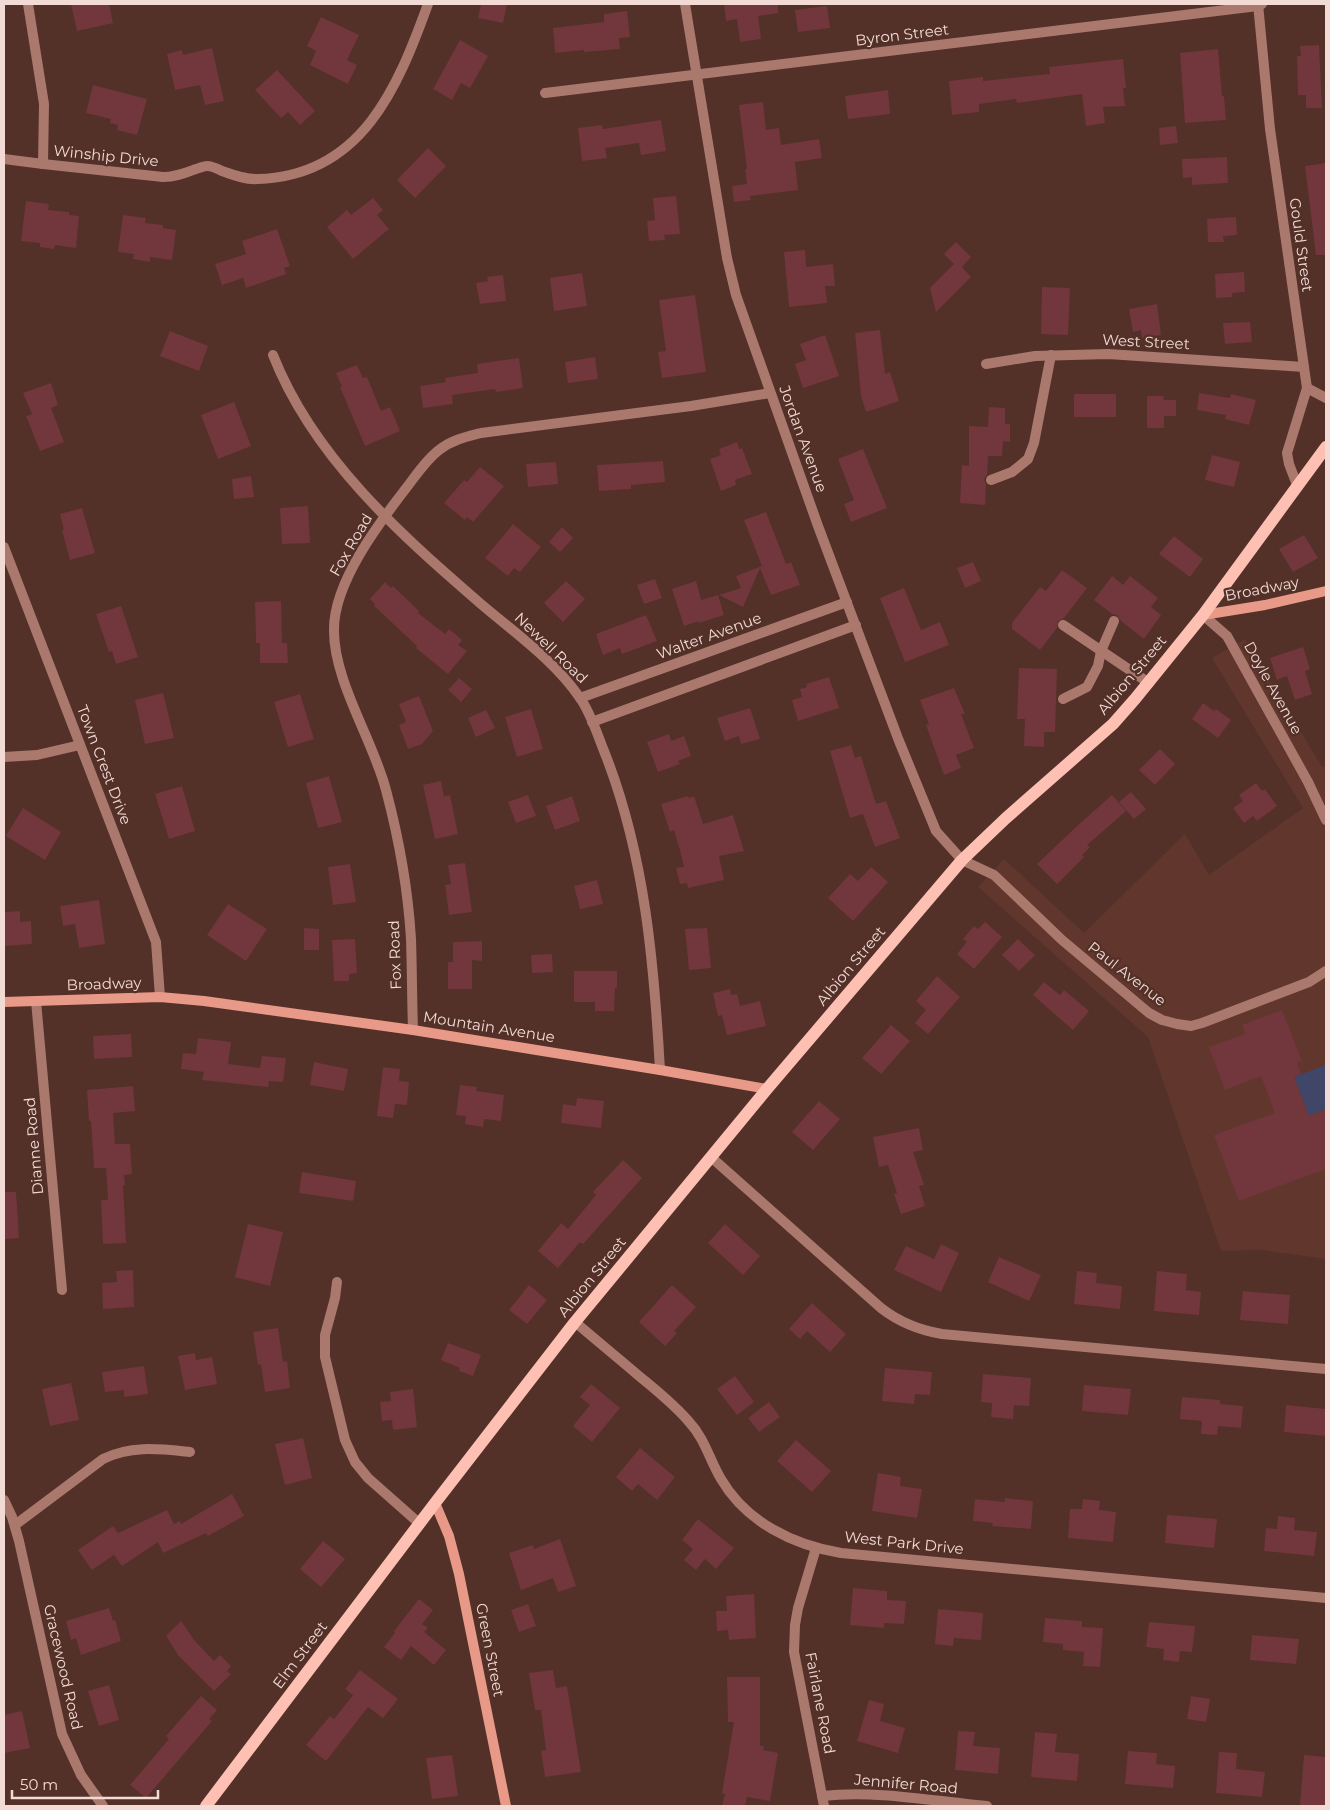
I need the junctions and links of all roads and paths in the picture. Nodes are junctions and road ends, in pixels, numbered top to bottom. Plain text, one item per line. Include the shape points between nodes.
1 (28, 4) edge
2 (428, 4) edge
3 (685, 4) edge
4 (1259, 4) edge
5 (697, 75) junction
6 (545, 93) dead end
7 (4, 159) edge
8 (43, 164) junction
9 (273, 355) dead end
10 (1050, 356) junction
11 (986, 364) dead end
12 (1304, 367) junction
13 (1307, 388) junction
14 (770, 393) junction
15 (1326, 398) edge
16 (1326, 447) edge
17 (991, 480) dead end
18 (1297, 485) junction
19 (384, 517) junction
20 (4, 547) edge
21 (1326, 591) edge
22 (848, 602) junction
23 (1203, 615) junction
24 (1114, 621) dead end
25 (856, 625) junction
26 (1063, 625) dead end
27 (1101, 651) junction
28 (1149, 683) junction
29 (580, 698) junction
30 (1062, 699) dead end
31 (592, 722) junction
32 (80, 745) junction
33 (4, 756) edge
34 (1326, 820) edge
35 (962, 860) junction
36 (1326, 972) edge
37 (160, 997) junction
38 (36, 1001) junction
39 (204, 1001) joint
40 (4, 1002) edge
41 (413, 1030) junction
42 (660, 1070) junction
43 (767, 1089) junction
44 (712, 1158) junction
45 (337, 1282) dead end
46 (62, 1290) dead end
47 (575, 1322) junction
48 (1326, 1370) edge
49 (190, 1452) dead end
50 (4, 1500) edge
51 (435, 1503) junction
52 (420, 1524) junction
53 (15, 1525) junction
54 (816, 1548) junction
55 (1326, 1598) edge
56 (823, 1801) edge
57 (103, 1806) edge
58 (206, 1806) edge
59 (506, 1806) edge
60 (986, 1806) edge

1 - 8 street, Winship Drive via 44,104
2 - 8 street, Winship Drive via 409,57 382,107 353,142 336,156 313,167 256,180 208,166 163,177
3 - 5 street, Jordan Avenue
4 - 5 street, Byron Street
4 - 12 street, Gould Street via 1270,129
5 - 6 street, Byron Street
5 - 14 street, Jordan Avenue via 727,258 742,315
7 - 8 street, Winship Drive
9 - 19 street, Newell Road via 288,392 318,437
10 - 11 street, West Street
10 - 12 street, West Street via 1108,354
10 - 17 street via 1034,443 1028,459 1012,472
12 - 13 street, Gould Street
13 - 15 street
13 - 18 street, Gould Street via 1287,453
14 - 19 street, Fox Road via 456,439 427,461
14 - 22 street, Jordan Avenue
16 - 18 main road, Albion Street
18 - 23 main road, Albion Street
19 - 29 street, Newell Road via 536,651
19 - 41 street, Fox Road via 347,578 336,609 334,629 344,679 381,772 398,841 411,940
20 - 32 street, Town Crest Drive
21 - 23 main road, Broadway via 1265,606
22 - 25 street, Jordan Avenue
22 - 29 street, Walter Avenue
23 - 28 main road, Albion Street
23 - 34 street, Doyle Avenue via 1227,636
24 - 27 street
25 - 31 street
25 - 35 street, Jordan Avenue via 931,821 938,834
26 - 27 street
27 - 28 street
27 - 30 street via 1098,666 1087,687
28 - 35 main road, Albion Street via 1113,724
29 - 31 street, Newell Road
31 - 42 street, Newell Road via 626,814 637,860 656,995
32 - 33 street via 37,755
32 - 37 street, Town Crest Drive via 156,942
35 - 36 street, Paul Avenue via 994,875 1062,940 1149,1013 1162,1020 1191,1026 1309,982
35 - 43 main road, Albion Street
37 - 38 main road, Broadway
37 - 39 main road, Broadway
38 - 40 main road, Broadway
38 - 46 street, Dianne Road
39 - 41 main road, Mountain Avenue
41 - 42 main road, Mountain Avenue
42 - 43 main road, Mountain Avenue
43 - 44 main road, Albion Street
44 - 47 main road, Albion Street
44 - 48 street via 881,1308 896,1319 923,1330
45 - 52 street via 325,1336 325,1357 345,1440 355,1462 368,1478
47 - 51 main road, Albion Street
47 - 54 street, West Park Drive via 686,1418 698,1433 720,1478 738,1504 768,1527
49 - 53 street via 137,1449 113,1454
50 - 53 street, Gracewood Road
51 - 52 main road, Albion Street
51 - 59 main road, Green Street via 449,1536 460,1579
52 - 58 main road, Elm Street
53 - 57 street, Gracewood Road via 62,1734 81,1774
54 - 55 street, West Park Drive via 841,1553
54 - 56 street, Fairlane Road via 798,1608 794,1652
56 - 60 street, Jennifer Road via 844,1794 871,1794

